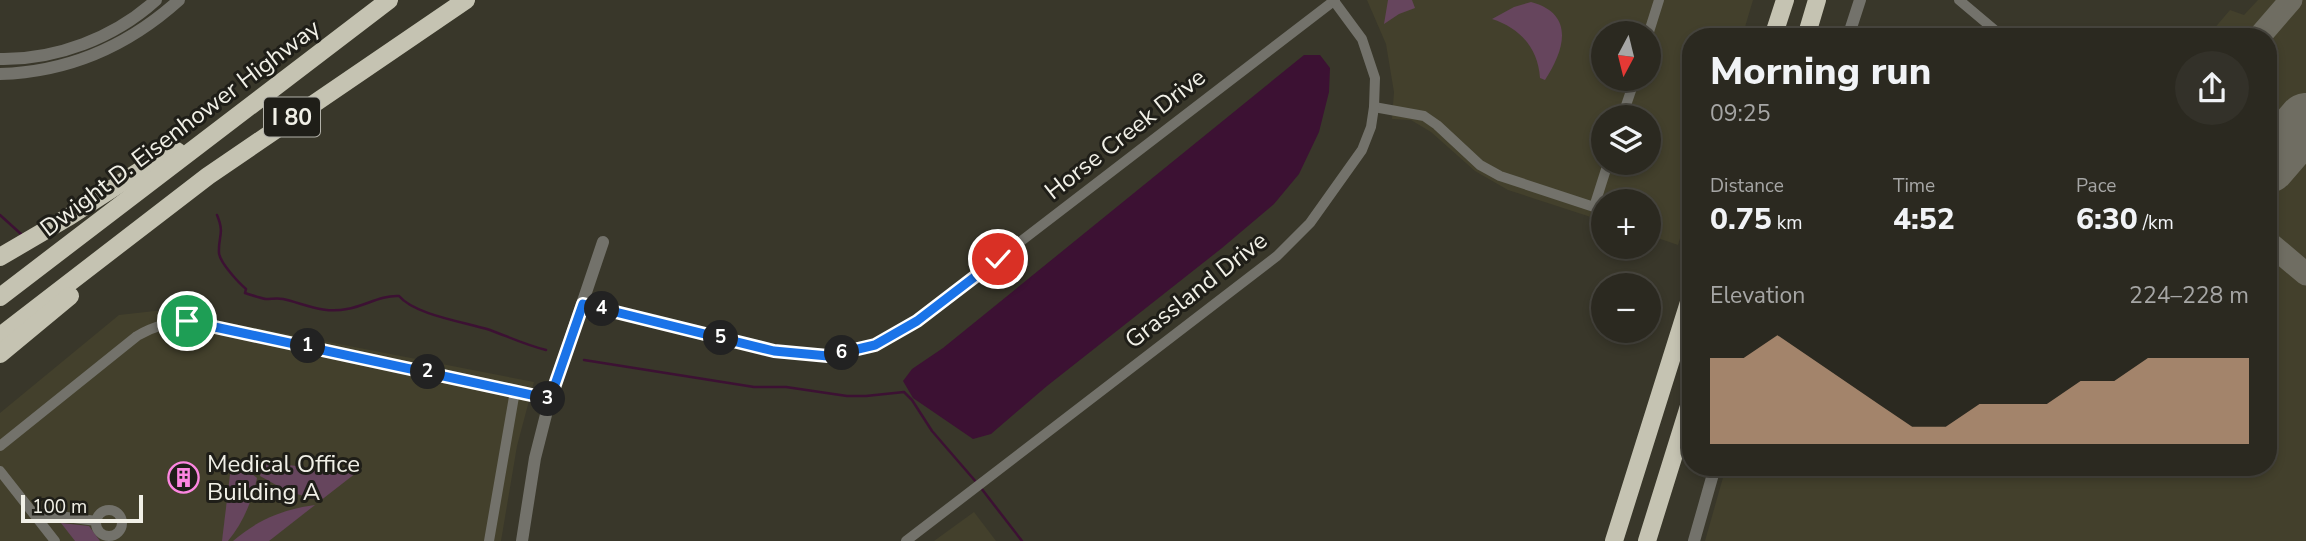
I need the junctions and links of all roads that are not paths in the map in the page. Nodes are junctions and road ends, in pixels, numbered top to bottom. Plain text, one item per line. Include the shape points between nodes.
1 (156, 0) edge
2 (179, 0) edge
3 (390, 0) edge
4 (466, 0) edge
5 (1335, 0) edge
6 (1659, 0) edge
7 (1784, 0) edge
8 (1817, 0) edge
9 (1860, 0) edge
10 (1959, 0) edge
11 (1652, 21) edge
12 (1776, 28) edge
13 (1809, 28) edge
14 (1851, 28) edge
15 (1992, 28) edge
16 (0, 59) edge
17 (0, 74) edge
18 (1374, 107) junction
19 (203, 140) junction
20 (1604, 175) edge
21 (123, 240) junction
22 (603, 242) dead end
23 (0, 257) edge
24 (0, 297) edge
25 (583, 304) junction
26 (1682, 325) edge
27 (0, 336) edge
28 (0, 354) edge
29 (515, 391) junction
30 (550, 399) junction
31 (1682, 429) edge
32 (0, 446) edge
33 (0, 471) edge
34 (1712, 476) edge
35 (96, 521) junction
36 (40, 522) junction
37 (107, 538) edge
38 (55, 541) edge
39 (489, 541) edge
40 (522, 541) edge
41 (906, 541) edge
42 (1615, 541) edge
43 (1647, 541) edge
44 (1694, 541) edge

1 - 16 street via 81,45
2 - 17 street via 138,33 81,61
3 - 19 highway, Dwight D. Eisenhower Highway / I 80
4 - 21 highway, I 80 via 255,143
5 - 18 street, Grassland Drive via 1362,39 1375,78
5 - 25 street, Horse Creek Drive via 917,321 875,345 828,356 774,351
6 - 11 street
7 - 12 highway
8 - 13 highway
9 - 14 street
10 - 15 street
18 - 20 street via 1424,116 1480,165 1500,176 1594,207
18 - 41 street, Grassland Drive via 1362,150 1310,223 1277,256
19 - 23 highway via 158,159
19 - 24 highway, Dwight D. Eisenhower Highway / I 80
21 - 27 highway, I 80
21 - 28 highway via 82,287
22 - 25 street
25 - 30 street
26 - 42 highway
29 - 30 street
29 - 32 street via 176,321 137,336
29 - 39 street
30 - 40 street
31 - 43 highway
33 - 36 street
34 - 44 street
35 - 36 street via 52,515
35 - 37 street
35 - 37 street via 108,510 119,515 119,531
36 - 38 street

